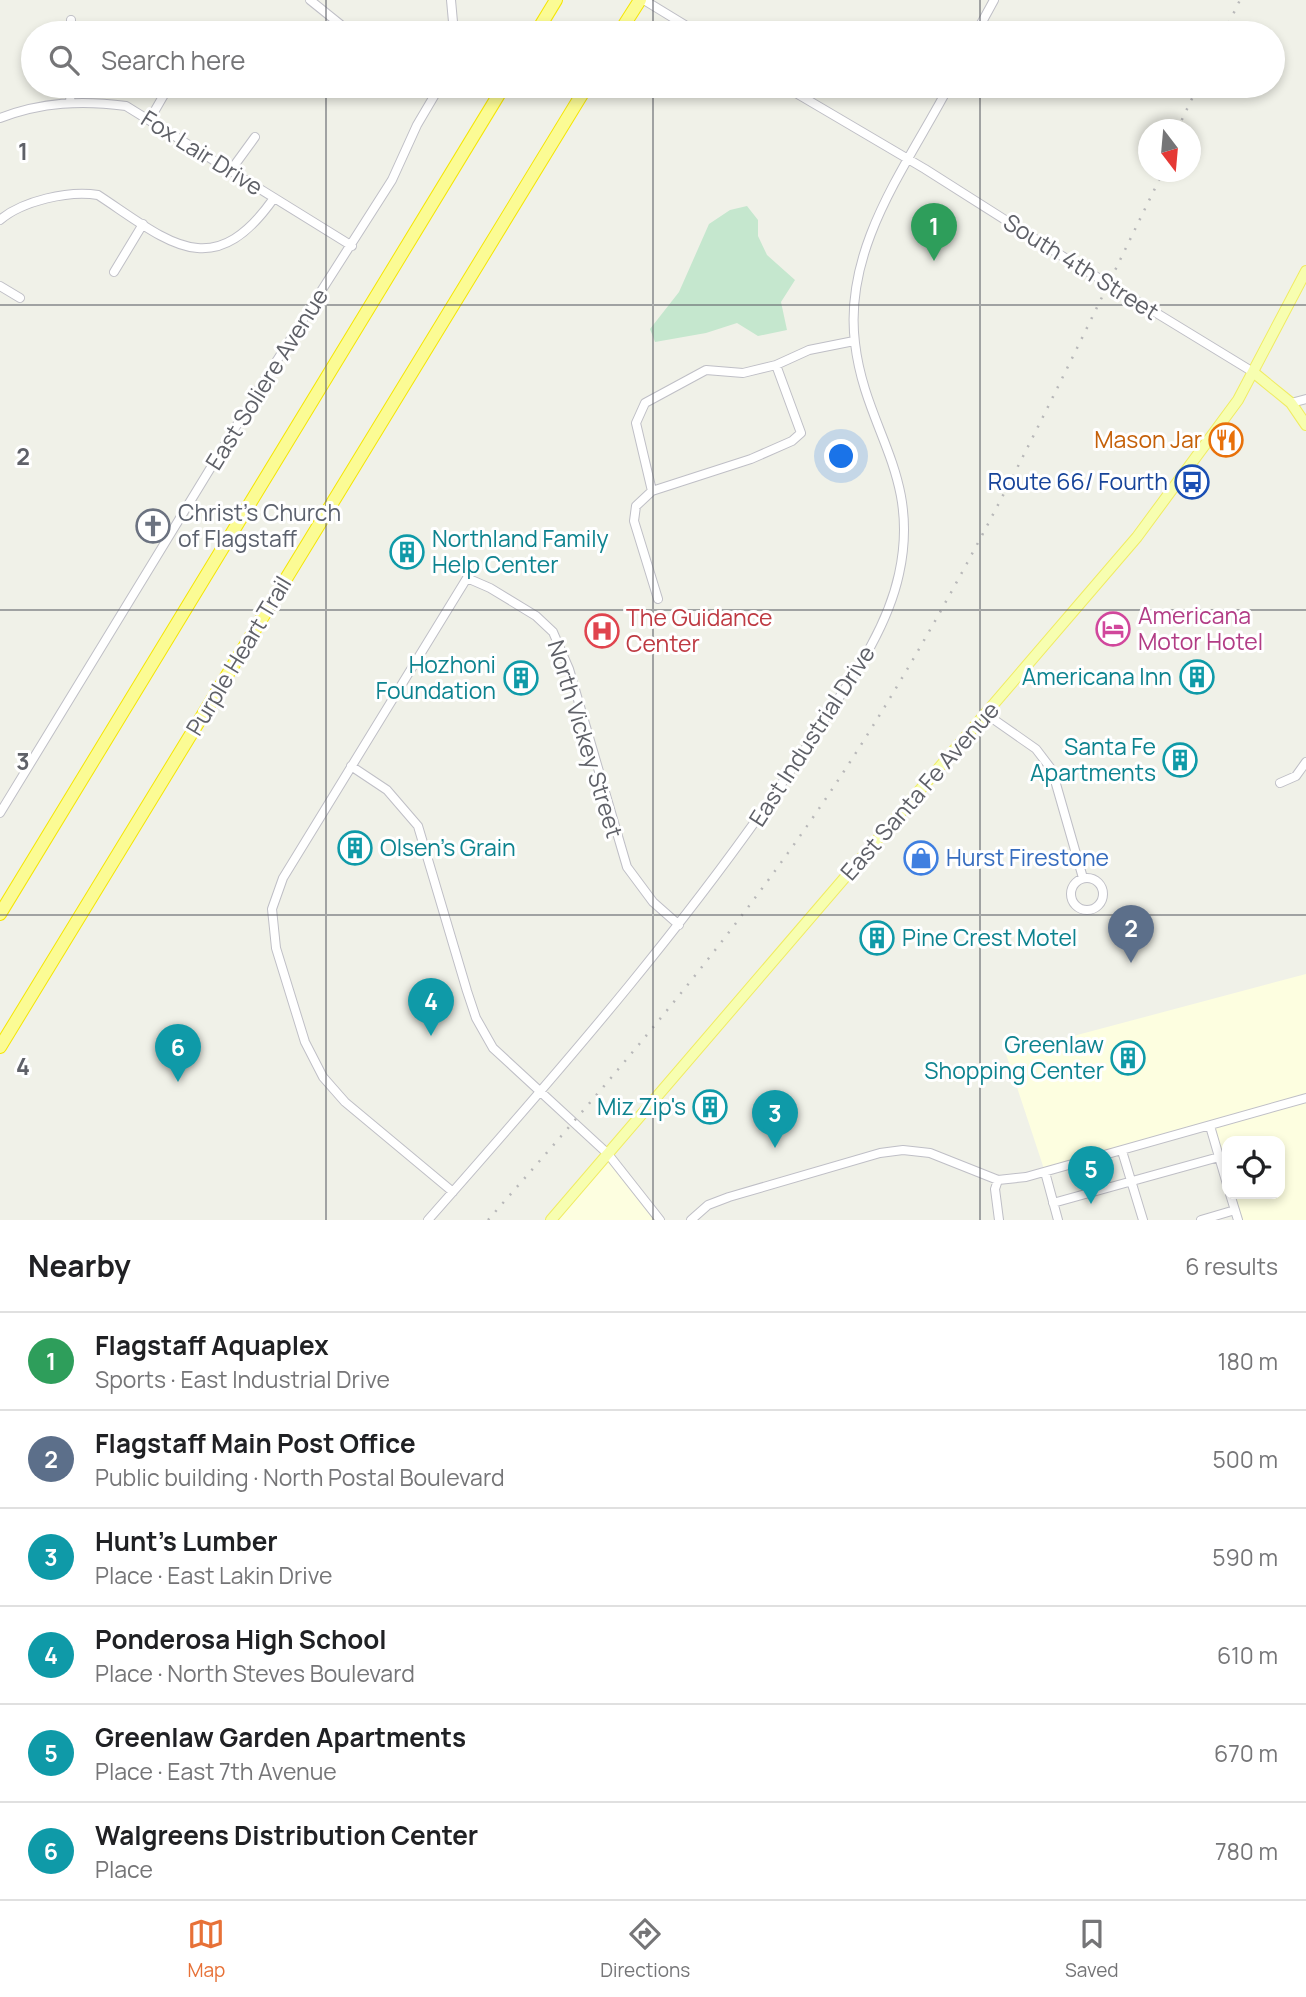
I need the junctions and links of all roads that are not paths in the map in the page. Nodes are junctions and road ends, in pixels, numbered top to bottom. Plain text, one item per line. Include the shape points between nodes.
1 (310, 0) edge
2 (451, 0) edge
3 (556, 0) edge
4 (642, 0) edge
5 (994, 0) edge
6 (336, 21) edge
7 (453, 21) edge
8 (543, 21) edge
9 (627, 21) edge
10 (678, 21) edge
11 (983, 21) edge
12 (70, 98) edge
13 (162, 98) edge
14 (433, 98) edge
15 (497, 98) edge
16 (580, 98) edge
17 (804, 98) edge
18 (943, 98) edge
19 (70, 103) junction
20 (0, 118) edge
21 (149, 119) junction
22 (255, 137) dead end
23 (909, 160) junction
24 (231, 170) junction
25 (274, 198) junction
26 (0, 220) edge
27 (143, 224) junction
28 (352, 246) junction
29 (1306, 271) edge
30 (114, 272) dead end
31 (0, 286) edge
32 (20, 298) dead end
33 (854, 341) junction
34 (776, 365) junction
35 (1253, 372) junction
36 (1306, 399) edge
37 (1291, 403) junction
38 (1306, 425) edge
39 (652, 491) junction
40 (658, 599) dead end
41 (986, 714) junction
42 (1306, 762) edge
43 (351, 766) junction
44 (1280, 783) dead end
45 (0, 813) edge
46 (1083, 878) junction
47 (0, 914) edge
48 (679, 925) junction
49 (0, 1047) edge
50 (539, 1090) junction
51 (1306, 1098) edge
52 (1210, 1126) junction
53 (1122, 1150) junction
54 (608, 1154) junction
55 (1219, 1157) junction
56 (1222, 1167) edge
57 (1045, 1172) junction
58 (998, 1180) junction
59 (1131, 1180) junction
60 (453, 1192) junction
61 (1232, 1199) edge
62 (1053, 1203) junction
63 (1235, 1210) junction
64 (428, 1220) edge
65 (551, 1220) edge
66 (660, 1220) edge
67 (691, 1220) edge
68 (999, 1220) edge
69 (1058, 1220) edge
70 (1143, 1220) edge
71 (1201, 1220) edge
72 (1238, 1220) edge

1 - 6 street
2 - 7 street
3 - 8 highway
4 - 9 highway
4 - 10 street
5 - 11 street
12 - 19 street
13 - 21 street
14 - 28 street, East Soliere Avenue
15 - 47 highway
16 - 49 highway, Purple Heart Trail
17 - 23 street, South 4th Street
18 - 23 street, East Industrial Drive
19 - 20 street, Fox Lair Drive via 26,108
19 - 21 street, Fox Lair Drive via 126,106
21 - 24 street, Fox Lair Drive
22 - 24 street
23 - 33 street, East Industrial Drive via 872,228 859,268
23 - 35 street, South 4th Street, bridge
24 - 25 street, Fox Lair Drive
25 - 27 street via 244,234 207,249 174,243
25 - 28 street, Fox Lair Drive
26 - 27 street via 28,205 79,192 97,195
27 - 30 street
28 - 45 street, East Soliere Avenue via 260,387
29 - 35 main road, East Santa Fe Avenue
31 - 32 street
33 - 34 street via 808,350
33 - 48 street, East Industrial Drive via 901,494 904,545 894,592 878,634 818,729 734,855
34 - 39 street via 743,373 706,370 645,403 635,423
34 - 39 street via 801,433 751,459
35 - 37 main road
35 - 41 main road, East Santa Fe Avenue via 1238,400 1137,537
36 - 37 street
37 - 38 main road
39 - 40 street via 633,513
41 - 46 street via 1036,750 1052,770
41 - 54 main road, East Santa Fe Avenue
42 - 44 street via 1296,776
43 - 48 street, North Vickey Street via 467,578 490,588 554,632 627,867 636,883
43 - 50 street via 387,790 418,827 476,1018 493,1048
43 - 60 street via 283,878 272,909 276,948 305,1042 323,1077 345,1102
46 - 46 street via 1074,884 1072,899 1079,907 1092,909 1102,898 1101,887 1094,879
48 - 50 street, East Industrial Drive
50 - 54 street
50 - 60 street, East Industrial Drive
51 - 52 street
52 - 53 street
52 - 55 street
53 - 57 street
53 - 59 street
54 - 65 main road, East Santa Fe Avenue
54 - 66 street
55 - 56 street
55 - 59 street
57 - 58 street
57 - 62 street
58 - 67 street via 930,1153 903,1150 729,1197 708,1205
58 - 68 street
59 - 62 street
59 - 70 street
60 - 64 street, East Industrial Drive
61 - 63 street
62 - 69 street
63 - 71 street
63 - 72 street

